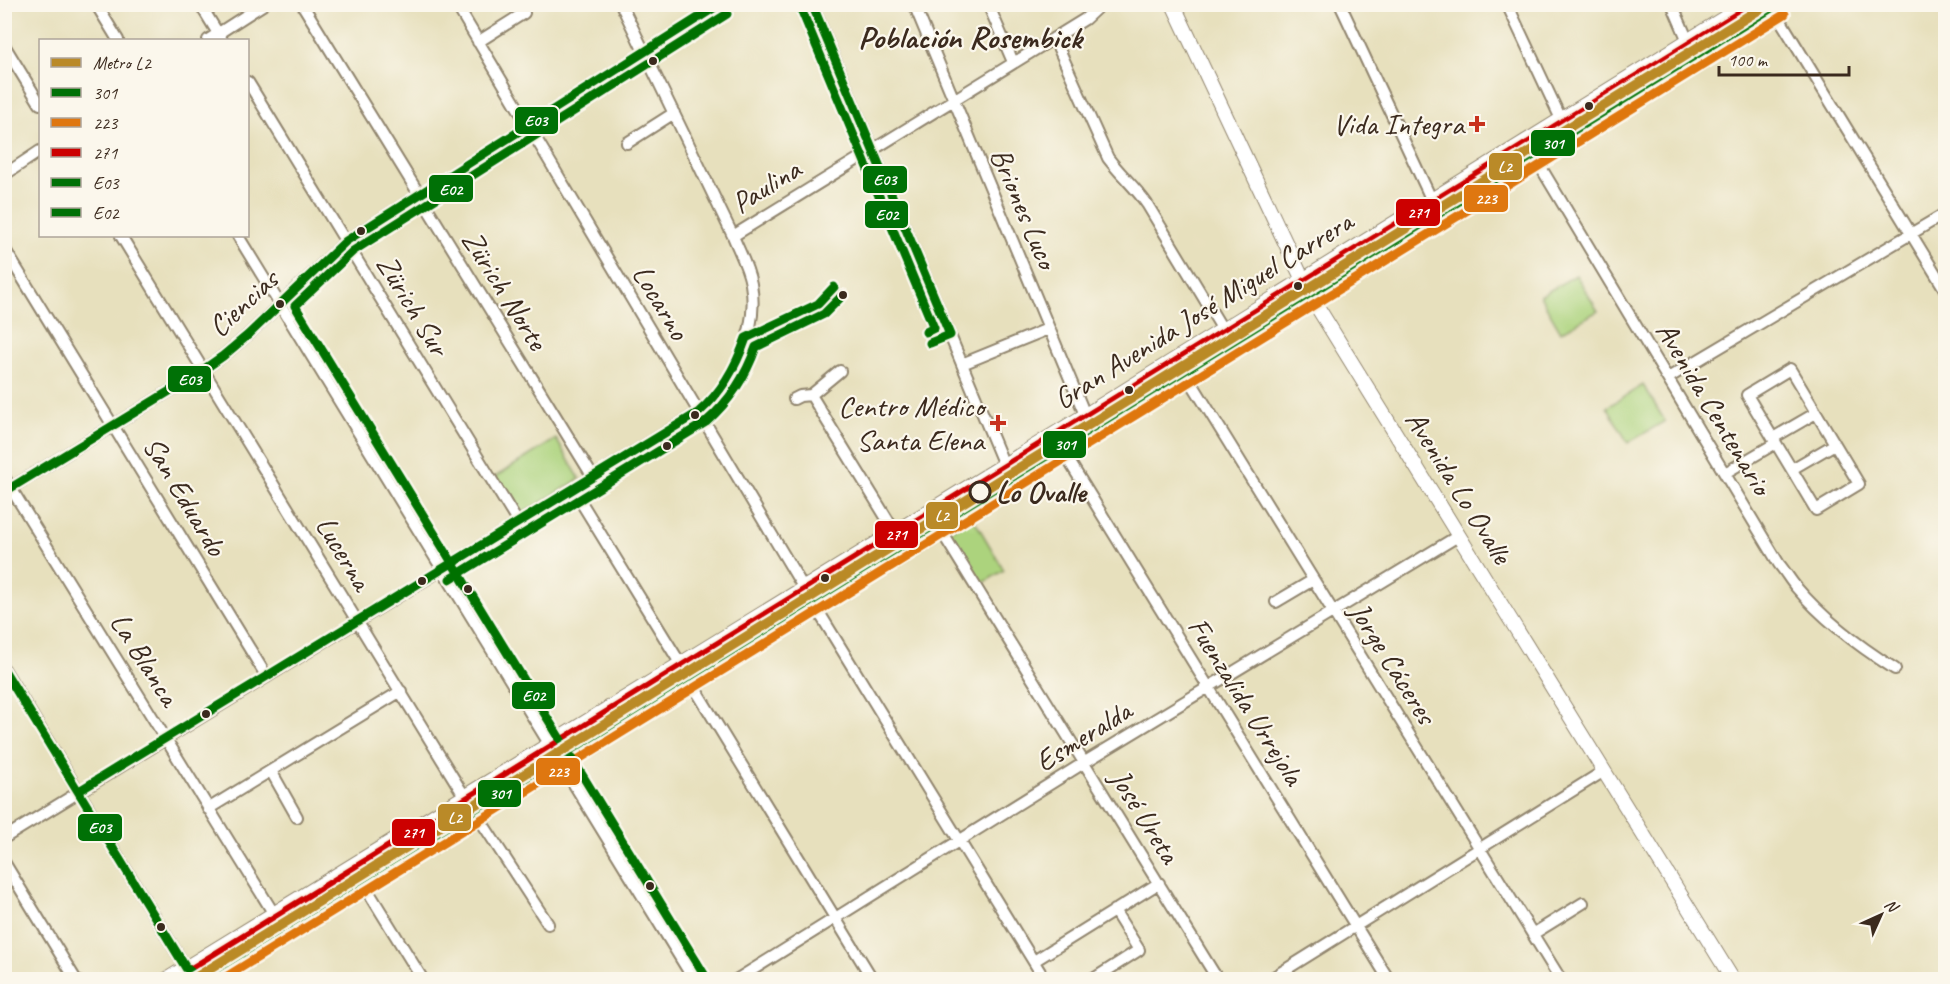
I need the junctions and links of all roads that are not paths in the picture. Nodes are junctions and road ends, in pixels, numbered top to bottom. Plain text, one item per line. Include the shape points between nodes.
1 (96, 4) edge
2 (200, 4) edge
3 (264, 4) edge
4 (302, 4) edge
5 (456, 4) edge
6 (621, 4) edge
7 (721, 4) edge
8 (812, 4) edge
9 (914, 4) edge
10 (988, 4) edge
11 (1101, 4) edge
12 (1173, 4) edge
13 (1340, 4) edge
14 (1507, 4) edge
15 (1672, 4) edge
16 (1747, 4) edge
17 (1776, 6) edge
18 (524, 13) dead end
19 (220, 37) edge
20 (1054, 38) junction
21 (117, 39) edge
22 (1688, 41) junction
23 (478, 42) junction
24 (4, 45) edge
25 (645, 53) junction
26 (1013, 62) junction
27 (249, 84) edge
28 (953, 100) junction
29 (39, 102) edge
30 (674, 113) junction
31 (1561, 119) junction
32 (528, 127) junction
33 (1525, 141) junction
34 (627, 142) dead end
35 (872, 149) junction
36 (39, 152) edge
37 (1533, 156) junction
38 (4, 175) edge
39 (420, 196) junction
40 (1431, 199) junction
41 (1946, 213) edge
42 (1439, 214) junction
43 (1911, 234) junction
44 (733, 236) junction
45 (122, 237) edge
46 (239, 237) edge
47 (346, 241) junction
48 (4, 248) edge
49 (1302, 281) junction
50 (1946, 291) edge
51 (1310, 295) junction
52 (280, 304) junction
53 (1048, 329) junction
54 (1222, 330) junction
55 (1190, 350) junction
56 (962, 364) junction
57 (204, 370) junction
58 (840, 370) dead end
59 (1185, 372) junction
60 (1668, 378) junction
61 (811, 395) junction
62 (794, 399) dead end
63 (699, 412) junction
64 (1816, 412) junction
65 (1084, 416) junction
66 (113, 425) junction
67 (1094, 428) junction
68 (1774, 441) junction
69 (1835, 444) junction
70 (1061, 448) junction
71 (1004, 465) junction
72 (1792, 469) junction
73 (1725, 473) junction
74 (4, 477) edge
75 (592, 477) junction
76 (573, 489) junction
77 (8, 490) edge
78 (518, 523) junction
79 (937, 524) junction
80 (894, 531) junction
81 (1458, 536) junction
82 (903, 545) junction
83 (444, 569) junction
84 (1313, 580) junction
85 (798, 590) junction
86 (812, 601) junction
87 (1276, 602) dead end
88 (1333, 612) junction
89 (358, 622) junction
90 (680, 663) junction
91 (4, 669) edge
92 (1895, 669) dead end
93 (267, 677) junction
94 (688, 677) junction
95 (1209, 687) junction
96 (401, 691) junction
97 (166, 739) junction
98 (549, 743) junction
99 (558, 758) junction
100 (1084, 763) junction
101 (271, 771) junction
102 (1604, 771) junction
103 (79, 791) junction
104 (465, 796) junction
105 (208, 809) junction
106 (475, 809) junction
107 (297, 817) dead end
108 (4, 838) edge
109 (960, 841) junction
110 (1480, 849) junction
111 (4, 862) edge
112 (352, 865) junction
113 (360, 879) junction
114 (1159, 883) junction
115 (1583, 903) dead end
116 (1114, 910) junction
117 (273, 913) junction
118 (836, 919) junction
119 (548, 924) dead end
120 (1356, 926) junction
121 (282, 927) junction
122 (1533, 934) junction
123 (1034, 961) junction
124 (185, 974) edge
125 (200, 979) edge
126 (76, 980) edge
127 (166, 980) edge
128 (423, 980) edge
129 (694, 980) edge
130 (736, 980) edge
131 (873, 980) edge
132 (1045, 980) edge
133 (1092, 980) edge
134 (1218, 980) edge
135 (1269, 980) edge
136 (1389, 980) edge
137 (1561, 980) edge
138 (1733, 980) edge

1 - 21 street
2 - 19 street
3 - 19 street
4 - 39 street, Zürich Norte
5 - 23 street, Locarno
6 - 25 street
7 - 25 street, Ciencias
8 - 35 street
9 - 28 street, Briones Luco
10 - 26 street
11 - 20 street, Paulina
12 - 49 main road, Avenida Lo Ovalle
13 - 40 street
14 - 31 street
15 - 22 street
16 - 22 main road, Gran Avenida José Miguel Carrera
17 - 37 main road, Gran Avenida José Miguel Carrera
17 - 43 street
18 - 23 street
20 - 26 street, Paulina
20 - 54 street via 1108,158 1147,204
22 - 31 main road, Gran Avenida José Miguel Carrera
23 - 32 street, Locarno
24 - 29 street
25 - 30 street
25 - 32 street, Ciencias
26 - 28 street, Paulina
27 - 47 street, Zürich Sur
28 - 35 street, Paulina
28 - 53 street, Briones Luco
30 - 34 street
30 - 44 street
31 - 33 main road, Gran Avenida José Miguel Carrera
32 - 39 street, Ciencias
32 - 63 street, Locarno
33 - 37 street, Avenida Centenario
33 - 40 main road, Gran Avenida José Miguel Carrera
35 - 44 street, Paulina
35 - 56 street
36 - 38 street
37 - 42 main road, Gran Avenida José Miguel Carrera
37 - 60 street, Avenida Centenario
39 - 47 street, Ciencias
39 - 75 street, Zürich Norte
40 - 42 street
40 - 49 main road, Gran Avenida José Miguel Carrera
41 - 43 street
42 - 51 main road, Gran Avenida José Miguel Carrera
43 - 50 street
43 - 60 street
44 - 63 street, Paulina via 751,283 749,327 731,375
45 - 57 street, Lucerna
46 - 52 street
47 - 52 street, Ciencias
47 - 78 street, Zürich Sur
48 - 66 street, San Eduardo
49 - 51 main road, Avenida Lo Ovalle
49 - 54 main road, Gran Avenida José Miguel Carrera
51 - 59 main road, Gran Avenida José Miguel Carrera
51 - 81 main road, Avenida Lo Ovalle
52 - 57 street, Ciencias
52 - 83 street
53 - 56 street
53 - 65 street, Briones Luco
54 - 55 main road, Gran Avenida José Miguel Carrera
55 - 59 main road
55 - 65 main road, Gran Avenida José Miguel Carrera
56 - 71 street
57 - 66 street, Ciencias
57 - 89 street, Lucerna
58 - 61 street
59 - 67 main road, Gran Avenida José Miguel Carrera
59 - 84 street, Jorge Cáceres
60 - 73 street, Avenida Centenario
61 - 62 street
61 - 80 street
63 - 75 street, Paulina
63 - 85 street, Locarno
64 - 68 street
64 - 68 street via 1790,369 1747,395
64 - 69 street
65 - 67 street, Briones Luco
65 - 71 main road, Gran Avenida José Miguel Carrera
66 - 77 street, Ciencias
66 - 93 street, San Eduardo
67 - 70 main road, Gran Avenida José Miguel Carrera
68 - 72 street
68 - 73 street
69 - 72 street
69 - 72 street via 1859,484 1816,510
70 - 79 main road, Gran Avenida José Miguel Carrera
70 - 95 street, Fuenzalida Urrejola
71 - 80 main road, Gran Avenida José Miguel Carrera
73 - 92 street, Avenida Centenario via 1795,586 1852,639
74 - 77 street, La Blanca
75 - 76 street, Paulina
76 - 78 street, Paulina
76 - 90 street
77 - 97 street, La Blanca
78 - 83 street, Paulina
79 - 82 main road, Gran Avenida José Miguel Carrera
79 - 100 street, José Ureta
80 - 82 street
80 - 85 main road, Gran Avenida José Miguel Carrera
81 - 88 street, Esmeralda
81 - 102 main road, Avenida Lo Ovalle
82 - 86 main road, Gran Avenida José Miguel Carrera
83 - 89 street, Paulina
83 - 98 street
84 - 87 street
84 - 88 street, Jorge Cáceres
85 - 86 main road
85 - 90 main road, Gran Avenida José Miguel Carrera
86 - 94 main road, Gran Avenida José Miguel Carrera
86 - 109 street
88 - 95 street, Esmeralda
88 - 110 street, Jorge Cáceres
89 - 93 street, Paulina
89 - 96 street, Lucerna
90 - 98 main road, Gran Avenida José Miguel Carrera
91 - 103 street
93 - 97 street, Paulina
94 - 99 main road, Gran Avenida José Miguel Carrera
94 - 118 street
95 - 100 street, Esmeralda
95 - 120 street, Fuenzalida Urrejola
96 - 101 street
96 - 104 street, Lucerna
97 - 103 street, Paulina
97 - 105 street, La Blanca
98 - 99 street
98 - 104 main road, Gran Avenida José Miguel Carrera
99 - 106 main road, Gran Avenida José Miguel Carrera
99 - 129 street
100 - 109 street, Esmeralda
100 - 114 street, José Ureta
101 - 105 street
101 - 107 street
102 - 110 street
102 - 138 main road, Avenida Lo Ovalle
103 - 108 street, Paulina
103 - 124 street
104 - 106 street, Lucerna
104 - 112 main road, Gran Avenida José Miguel Carrera
105 - 117 street, La Blanca
106 - 113 main road, Gran Avenida José Miguel Carrera
106 - 119 street, Lucerna
109 - 118 street, Esmeralda
109 - 123 street
110 - 120 street
110 - 122 street, Jorge Cáceres
111 - 126 street
112 - 113 street
112 - 117 main road, Gran Avenida José Miguel Carrera
113 - 121 main road, Gran Avenida José Miguel Carrera
113 - 128 street
114 - 116 street
114 - 134 street, José Ureta
115 - 122 street
116 - 123 street
116 - 133 street via 1139,950
117 - 121 street, La Blanca
117 - 124 main road, Gran Avenida José Miguel Carrera
118 - 130 street, Esmeralda
118 - 131 street
120 - 135 street
120 - 136 street, Fuenzalida Urrejola
121 - 125 main road, Gran Avenida José Miguel Carrera
122 - 137 street, Jorge Cáceres
123 - 132 street
124 - 125 main road
124 - 127 main road, Gran Avenida José Miguel Carrera

